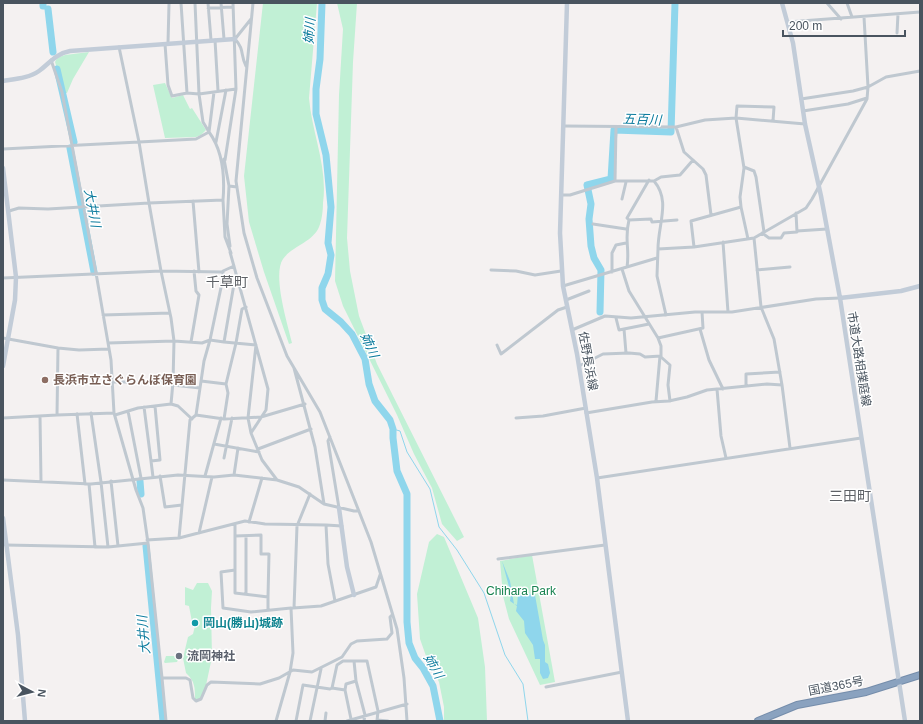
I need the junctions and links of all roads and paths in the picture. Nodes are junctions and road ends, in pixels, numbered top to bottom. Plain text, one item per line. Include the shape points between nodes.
1 (181, 3) edge
2 (194, 3) edge
3 (208, 3) edge
4 (221, 3) edge
5 (253, 3) edge
6 (567, 3) edge
7 (782, 3) edge
8 (827, 3) edge
9 (847, 3) edge
10 (169, 4) dead end
11 (233, 5) edge
12 (221, 7) junction
13 (208, 8) junction
14 (920, 12) edge
15 (898, 14) junction
16 (852, 17) junction
17 (864, 17) junction
18 (251, 19) junction
19 (840, 19) junction
20 (788, 22) junction
21 (897, 33) dead end
22 (235, 39) junction
23 (213, 40) junction
24 (224, 40) junction
25 (198, 41) junction
26 (185, 42) junction
27 (167, 43) junction
28 (119, 46) junction
29 (51, 60) junction
30 (246, 66) junction
31 (920, 71) edge
32 (3, 81) edge
33 (868, 87) junction
34 (236, 89) junction
35 (226, 90) junction
36 (218, 91) junction
37 (214, 92) junction
38 (187, 93) junction
39 (199, 94) junction
40 (867, 98) junction
41 (801, 99) junction
42 (803, 111) junction
43 (736, 118) junction
44 (773, 121) junction
45 (805, 124) junction
46 (564, 126) junction
47 (616, 127) junction
48 (675, 127) junction
49 (209, 132) junction
50 (139, 142) junction
51 (216, 142) junction
52 (72, 144) junction
53 (3, 149) edge
54 (221, 157) junction
55 (225, 160) junction
56 (693, 160) junction
57 (744, 167) junction
58 (3, 168) edge
59 (649, 180) junction
60 (615, 181) junction
61 (654, 181) junction
62 (626, 182) junction
63 (229, 186) junction
64 (819, 186) junction
65 (237, 187) junction
66 (562, 195) junction
67 (622, 199) dead end
68 (223, 200) junction
69 (193, 201) junction
70 (149, 203) junction
71 (84, 207) junction
72 (741, 207) junction
73 (9, 211) junction
74 (796, 213) junction
75 (711, 215) junction
76 (629, 220) junction
77 (677, 220) dead end
78 (661, 221) junction
79 (593, 224) dead end
80 (827, 229) junction
81 (626, 230) junction
82 (797, 231) junction
83 (763, 232) junction
84 (754, 238) junction
85 (748, 239) junction
86 (723, 242) junction
87 (626, 243) junction
88 (694, 247) junction
89 (658, 249) junction
90 (231, 253) junction
91 (657, 258) junction
92 (234, 266) junction
93 (627, 267) junction
94 (790, 267) dead end
95 (622, 269) junction
96 (491, 270) dead end
97 (757, 270) junction
98 (161, 271) junction
99 (561, 271) junction
100 (194, 272) junction
101 (199, 272) junction
102 (223, 272) junction
103 (612, 272) junction
104 (96, 273) junction
105 (16, 277) junction
106 (3, 278) edge
107 (238, 281) junction
108 (563, 286) junction
109 (920, 286) edge
110 (590, 291) dead end
111 (840, 298) junction
112 (566, 300) junction
113 (246, 307) junction
114 (567, 307) junction
115 (761, 307) junction
116 (702, 312) junction
117 (728, 312) junction
118 (170, 313) junction
119 (103, 315) junction
120 (666, 315) junction
121 (645, 317) junction
122 (616, 318) junction
123 (649, 324) junction
124 (624, 329) junction
125 (700, 329) junction
126 (572, 330) junction
127 (3, 338) edge
128 (658, 338) junction
129 (9, 339) junction
130 (210, 340) junction
131 (174, 341) junction
132 (191, 342) junction
133 (224, 342) junction
134 (108, 343) junction
135 (236, 343) junction
136 (256, 345) junction
137 (497, 345) dead end
138 (58, 348) junction
139 (108, 349) junction
140 (626, 353) junction
141 (660, 356) junction
142 (3, 366) edge
143 (294, 366) junction
144 (578, 366) junction
145 (780, 372) junction
146 (201, 381) junction
147 (112, 382) junction
148 (173, 383) junction
149 (226, 384) junction
150 (782, 384) junction
151 (746, 385) junction
152 (200, 388) junction
153 (723, 388) junction
154 (717, 389) junction
155 (656, 401) junction
156 (670, 401) junction
157 (171, 404) junction
158 (305, 404) junction
159 (155, 406) junction
160 (144, 407) junction
161 (128, 411) junction
162 (586, 411) junction
163 (91, 413) junction
164 (77, 414) junction
165 (114, 414) junction
166 (57, 415) junction
167 (196, 415) junction
168 (40, 416) junction
169 (261, 417) junction
170 (3, 418) edge
171 (232, 418) junction
172 (248, 418) junction
173 (516, 418) dead end
174 (192, 419) junction
175 (223, 419) junction
176 (311, 429) junction
177 (251, 433) junction
178 (330, 437) junction
179 (861, 438) junction
180 (214, 444) junction
181 (227, 447) junction
182 (238, 448) junction
183 (790, 448) junction
184 (258, 450) junction
185 (224, 458) dead end
186 (726, 458) junction
187 (151, 461) junction
188 (234, 475) junction
189 (160, 476) junction
190 (185, 476) junction
191 (205, 476) junction
192 (212, 476) junction
193 (154, 477) junction
194 (141, 478) junction
195 (262, 478) junction
196 (597, 478) junction
197 (133, 479) junction
198 (3, 480) edge
199 (277, 480) junction
200 (111, 481) junction
201 (41, 482) junction
202 (101, 482) junction
203 (87, 484) junction
204 (310, 494) junction
205 (324, 504) junction
206 (182, 505) junction
207 (340, 508) junction
208 (360, 511) junction
209 (3, 518) edge
210 (249, 522) junction
211 (235, 524) junction
212 (326, 525) junction
213 (297, 526) junction
214 (342, 526) junction
215 (199, 532) junction
216 (235, 536) junction
217 (246, 536) junction
218 (179, 538) junction
219 (147, 541) junction
220 (5, 545) junction
221 (605, 545) junction
222 (118, 546) junction
223 (95, 547) junction
224 (108, 547) junction
225 (498, 559) dead end
226 (235, 570) junction
227 (380, 575) junction
228 (246, 594) junction
229 (354, 594) junction
230 (268, 597) junction
231 (335, 601) junction
232 (293, 608) junction
233 (268, 609) junction
234 (392, 615) junction
235 (354, 661) junction
236 (321, 669) junction
237 (290, 672) junction
238 (622, 672) junction
239 (920, 675) edge
240 (162, 678) junction
241 (356, 681) junction
242 (900, 682) junction
243 (317, 686) junction
244 (546, 687) dead end
245 (332, 688) junction
246 (345, 690) junction
247 (407, 704) junction
248 (378, 711) junction
249 (326, 713) dead end
250 (365, 715) junction
251 (351, 720) edge
252 (26, 721) edge
253 (166, 721) edge
254 (276, 721) edge
255 (296, 721) edge
256 (310, 721) edge
257 (325, 721) edge
258 (347, 721) edge
259 (364, 721) edge
260 (377, 721) edge
261 (388, 721) edge
262 (407, 721) edge
263 (628, 721) edge
264 (758, 721) edge
265 (905, 721) edge

1 - 26 street
2 - 25 street
3 - 13 street
4 - 12 street
5 - 18 street
6 - 46 street, 佐野長浜線
7 - 20 street, 市道大路相撲庭線
8 - 19 street
9 - 16 street
10 - 27 street
11 - 12 street
11 - 22 street
12 - 13 street
12 - 24 street
13 - 23 street
14 - 15 street
15 - 17 street
15 - 21 street
16 - 17 street
16 - 19 street
17 - 33 street
18 - 22 street
18 - 30 street
19 - 20 street
20 - 41 street, 市道大路相撲庭線
22 - 24 street
22 - 30 street via 242,47
22 - 34 street
23 - 24 street
23 - 25 street
23 - 36 street
25 - 26 street
25 - 39 street
26 - 27 street
26 - 38 street
27 - 28 street
27 - 38 street via 168,85 172,96
28 - 29 street via 65,52
28 - 50 street
29 - 32 street via 26,77
29 - 52 street via 62,92
30 - 65 street
31 - 33 street via 886,77
33 - 40 street
33 - 41 street
34 - 35 street
34 - 55 street
35 - 36 street
35 - 51 street
36 - 37 street
37 - 39 street
37 - 49 street
38 - 39 street
39 - 49 street via 203,122
40 - 42 street via 848,104
40 - 64 street
41 - 42 street, 市道大路相撲庭線
42 - 45 street, 市道大路相撲庭線
43 - 44 street
43 - 44 street via 737,106 774,107
43 - 48 street via 705,120
43 - 57 street
44 - 45 street
45 - 64 street, 市道大路相撲庭線
46 - 47 street
46 - 66 street, 佐野長浜線
47 - 48 street
47 - 60 street
48 - 56 street via 681,146
49 - 50 street via 196,139
49 - 51 street
50 - 52 street
50 - 70 street
51 - 54 street
52 - 53 street
52 - 71 street
54 - 55 street
54 - 68 street
55 - 63 street
56 - 61 street via 680,174 661,176
56 - 75 street via 706,175
57 - 72 street
57 - 83 street via 754,171 756,177
58 - 73 street
59 - 61 street
59 - 62 street
59 - 76 street via 627,218
60 - 62 street
60 - 66 street via 570,195
61 - 78 street via 659,186 664,200
62 - 67 street
63 - 65 street
63 - 90 street via 226,224
64 - 74 street via 806,208
64 - 80 street, 市道大路相撲庭線
65 - 143 street via 242,226 255,272 287,356
66 - 99 street, 佐野長浜線
68 - 69 street
68 - 90 street via 225,236
69 - 70 street
69 - 101 street
70 - 71 street
70 - 98 street
71 - 73 street via 19,208
71 - 104 street
72 - 75 street
72 - 85 street
73 - 105 street
74 - 82 street
74 - 83 street
75 - 88 street via 691,221
76 - 78 street via 651,218 652,222
76 - 81 street
77 - 78 street
78 - 89 street
79 - 81 street
80 - 82 street
80 - 111 street, 市道大路相撲庭線
81 - 87 street
82 - 83 street via 784,233 781,238 769,238
83 - 84 street
84 - 85 street
84 - 97 street
85 - 86 street
86 - 88 street
86 - 117 street
87 - 93 street via 629,256
87 - 103 street via 616,245 612,253
88 - 89 street
89 - 91 street
90 - 92 street
91 - 93 street
91 - 120 street via 657,276
92 - 102 street
92 - 107 street
93 - 95 street
94 - 97 street
95 - 103 street
95 - 121 street via 628,291
96 - 99 street via 516,270 536,275
97 - 115 street
98 - 100 street
98 - 104 street
98 - 118 street
99 - 108 street, 佐野長浜線
100 - 101 street
100 - 132 street via 196,291 200,295
101 - 102 street
102 - 130 street via 224,278
103 - 108 street
104 - 105 street
104 - 119 street
105 - 106 street
105 - 129 street
107 - 113 street
107 - 133 street via 234,284
108 - 112 street, 佐野長浜線
109 - 111 street via 901,291
110 - 112 street
111 - 115 street
111 - 179 street, 市道大路相撲庭線
112 - 114 street, 佐野長浜線
113 - 135 street via 242,309
113 - 136 street
114 - 126 street, 佐野長浜線
114 - 137 street via 558,310 501,354
115 - 117 street
115 - 145 street via 774,339
116 - 117 street
116 - 120 street
116 - 125 street via 704,325
118 - 119 street
118 - 131 street
119 - 134 street
120 - 121 street
121 - 122 street
121 - 123 street
122 - 124 street via 619,330
122 - 126 street via 604,316
123 - 124 street
123 - 128 street
124 - 140 street
125 - 128 street
125 - 153 street via 709,360
126 - 144 street, 佐野長浜線
127 - 129 street
128 - 141 street via 661,346
129 - 138 street
129 - 142 street
130 - 132 street
130 - 133 street
130 - 146 street
131 - 132 street
131 - 134 street
131 - 148 street
133 - 135 street
134 - 139 street
135 - 136 street
135 - 149 street
136 - 169 street via 268,389 266,410
136 - 172 street
138 - 139 street
138 - 166 street
139 - 147 street
140 - 141 street via 645,357
140 - 144 street via 603,354
141 - 155 street
141 - 156 street via 670,365
143 - 158 street via 296,381
143 - 178 street via 320,412
144 - 162 street, 佐野長浜線
145 - 150 street
145 - 151 street via 746,374
146 - 149 street
146 - 152 street
147 - 148 street
147 - 165 street
148 - 152 street
148 - 157 street
149 - 175 street via 228,393
150 - 151 street
150 - 183 street
151 - 153 street
152 - 167 street
153 - 154 street
154 - 156 street
154 - 186 street via 721,436
155 - 156 street
155 - 162 street
157 - 159 street
157 - 174 street via 178,406
158 - 169 street
158 - 176 street
159 - 160 street
159 - 187 street via 160,460
160 - 161 street
160 - 187 street
161 - 165 street
161 - 194 street
162 - 173 street
162 - 196 street, 佐野長浜線
163 - 164 street
163 - 165 street
163 - 202 street
164 - 166 street
164 - 203 street
165 - 197 street
166 - 168 street
167 - 174 street
167 - 175 street
168 - 170 street
168 - 201 street
169 - 172 street
169 - 177 street
171 - 172 street
171 - 175 street
171 - 181 street
172 - 177 street
174 - 190 street
175 - 180 street
176 - 184 street
176 - 205 street
177 - 184 street
178 - 207 street via 328,441
178 - 208 street
179 - 183 street
179 - 242 street, 市道大路相撲庭線
180 - 181 street
180 - 191 street
181 - 182 street
181 - 185 street
182 - 184 street
182 - 188 street
183 - 186 street
184 - 199 street
186 - 196 street
187 - 193 street
188 - 192 street
188 - 195 street
189 - 190 street
189 - 193 street
189 - 206 street via 165,506
190 - 191 street
190 - 206 street
191 - 192 street
192 - 215 street
193 - 194 street
194 - 197 street
195 - 199 street
195 - 210 street
196 - 221 street, 佐野長浜線
197 - 200 street
197 - 219 street via 144,508
198 - 201 street
199 - 204 street via 299,486
200 - 202 street
200 - 222 street
201 - 203 street
202 - 203 street
202 - 224 street
203 - 223 street
204 - 205 street
204 - 213 street
205 - 207 street
206 - 218 street
207 - 208 street
207 - 214 street
208 - 227 street
209 - 220 street
210 - 211 street
210 - 213 street
211 - 215 street
211 - 216 street
212 - 213 street
212 - 214 street
212 - 231 street via 328,564
213 - 232 street
214 - 229 street via 347,567
215 - 218 street
216 - 217 street
216 - 226 street
217 - 228 street
217 - 230 street via 260,535 261,554 269,554
218 - 219 street
219 - 222 street
219 - 240 street
220 - 223 street
220 - 252 street via 18,635
221 - 225 street
221 - 238 street, 佐野長浜線
222 - 224 street
223 - 224 street
226 - 228 street via 235,593
226 - 233 street via 221,572 223,608 250,612
227 - 229 street via 376,588
227 - 234 street
228 - 230 street
229 - 231 street
230 - 233 street
231 - 232 street via 321,606
232 - 233 street
232 - 237 street via 293,653
234 - 236 street via 392,633 387,639 357,641 351,644 342,657
234 - 247 street via 400,646
235 - 241 street
235 - 245 street via 343,661 337,665
235 - 248 street via 367,661
236 - 237 street via 312,672
236 - 243 street
237 - 240 street via 260,684 211,682 198,700 193,698 190,680
237 - 254 street
238 - 244 street
238 - 263 street, 佐野長浜線
239 - 242 highway, 国道365号
240 - 253 street
241 - 246 street via 346,684
241 - 250 street
242 - 264 highway, 国道365号 via 866,692 797,705
242 - 265 street, 市道大路相撲庭線
243 - 245 street via 330,690
243 - 255 street via 303,685
243 - 256 street
245 - 246 street
246 - 251 street
247 - 248 street
247 - 262 street
248 - 250 street
248 - 260 street
249 - 257 street
250 - 251 street
250 - 259 street
251 - 258 street
260 - 261 street

